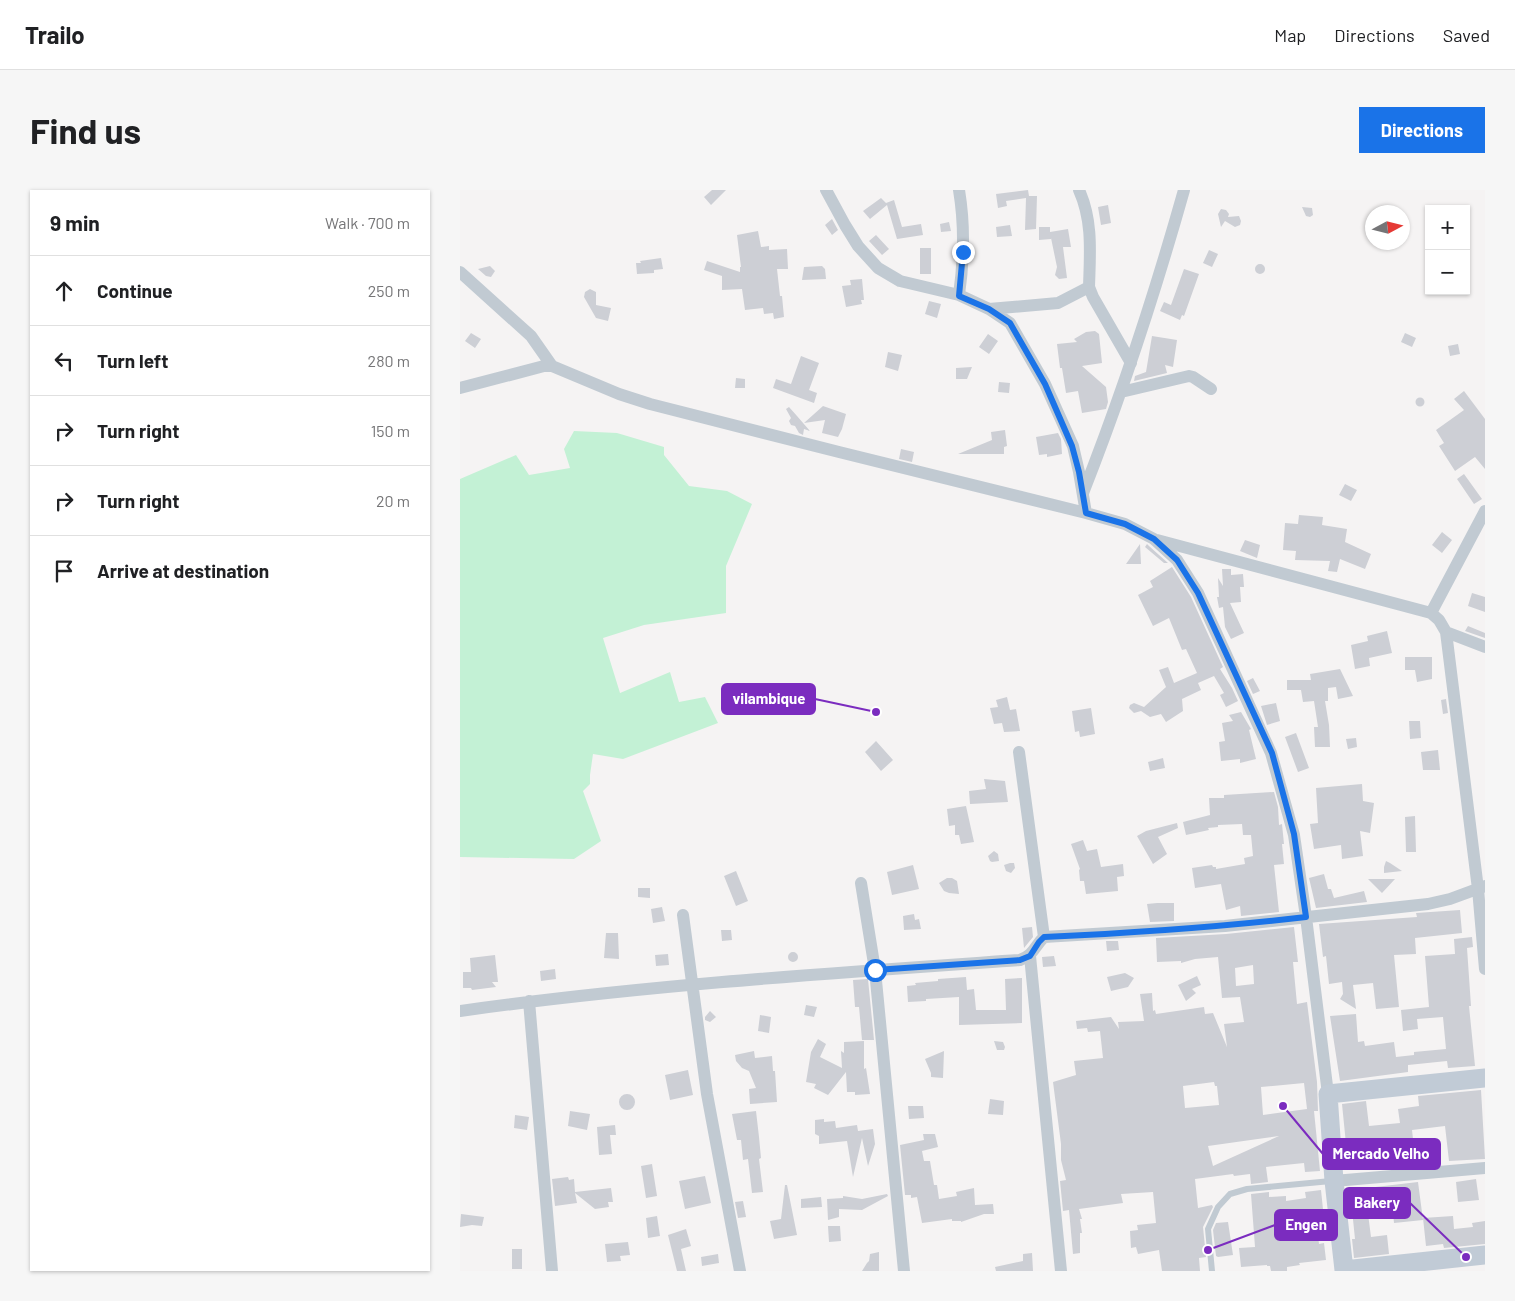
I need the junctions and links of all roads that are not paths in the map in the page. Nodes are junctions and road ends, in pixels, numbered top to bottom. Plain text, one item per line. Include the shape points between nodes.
1 (826, 190) edge
2 (959, 190) edge
3 (1079, 190) edge
4 (1184, 190) edge
5 (460, 272) edge
6 (1089, 287) junction
7 (959, 296) junction
8 (989, 309) junction
9 (1131, 363) junction
10 (552, 366) junction
11 (460, 388) edge
12 (1211, 389) dead end
13 (1121, 392) junction
14 (1082, 494) junction
15 (1485, 511) edge
16 (1086, 513) junction
17 (1485, 534) edge
18 (1472, 535) junction
19 (1154, 539) junction
20 (1431, 613) junction
21 (1446, 632) junction
22 (1485, 647) edge
23 (1019, 752) dead end
24 (861, 883) dead end
25 (1482, 888) edge
26 (683, 915) dead end
27 (1306, 917) junction
28 (1044, 937) junction
29 (1030, 956) junction
30 (1485, 969) edge
31 (875, 970) junction
32 (691, 986) junction
33 (529, 1001) junction
34 (460, 1011) edge
35 (1485, 1078) edge
36 (1328, 1094) junction
37 (1485, 1168) edge
38 (1334, 1181) junction
39 (1485, 1254) edge
40 (552, 1271) edge
41 (740, 1271) edge
42 (904, 1271) edge
43 (1061, 1271) edge
44 (1212, 1271) edge
45 (1342, 1271) edge

1 - 7 street via 858,246 878,268 900,281
2 - 7 street via 964,230
3 - 6 street via 1090,224
4 - 9 street
5 - 10 street via 531,336
6 - 8 street via 1058,303
6 - 9 street
7 - 8 street
8 - 14 street via 1010,323 1045,384 1072,446
9 - 13 street
10 - 11 street
10 - 16 street via 650,404
12 - 13 street via 1189,376
13 - 14 street
14 - 16 street
15 - 18 street
16 - 19 street via 1125,524
17 - 18 street
18 - 20 street
19 - 20 street
19 - 27 street via 1177,560 1198,593 1272,753 1294,834
20 - 21 street
21 - 22 street
21 - 25 street
23 - 28 street
24 - 31 street
25 - 27 street via 1428,904
25 - 30 street
26 - 32 street
27 - 28 street via 1163,931
27 - 36 street
28 - 29 street
29 - 31 street via 1020,960
29 - 43 street
31 - 32 street
31 - 42 street
32 - 33 street
32 - 41 street via 707,1094
33 - 34 street
33 - 40 street
35 - 36 main road
36 - 38 main road
37 - 38 street
38 - 44 lane via 1247,1189 1230,1194 1218,1207 1208,1229
38 - 45 main road
39 - 45 main road

